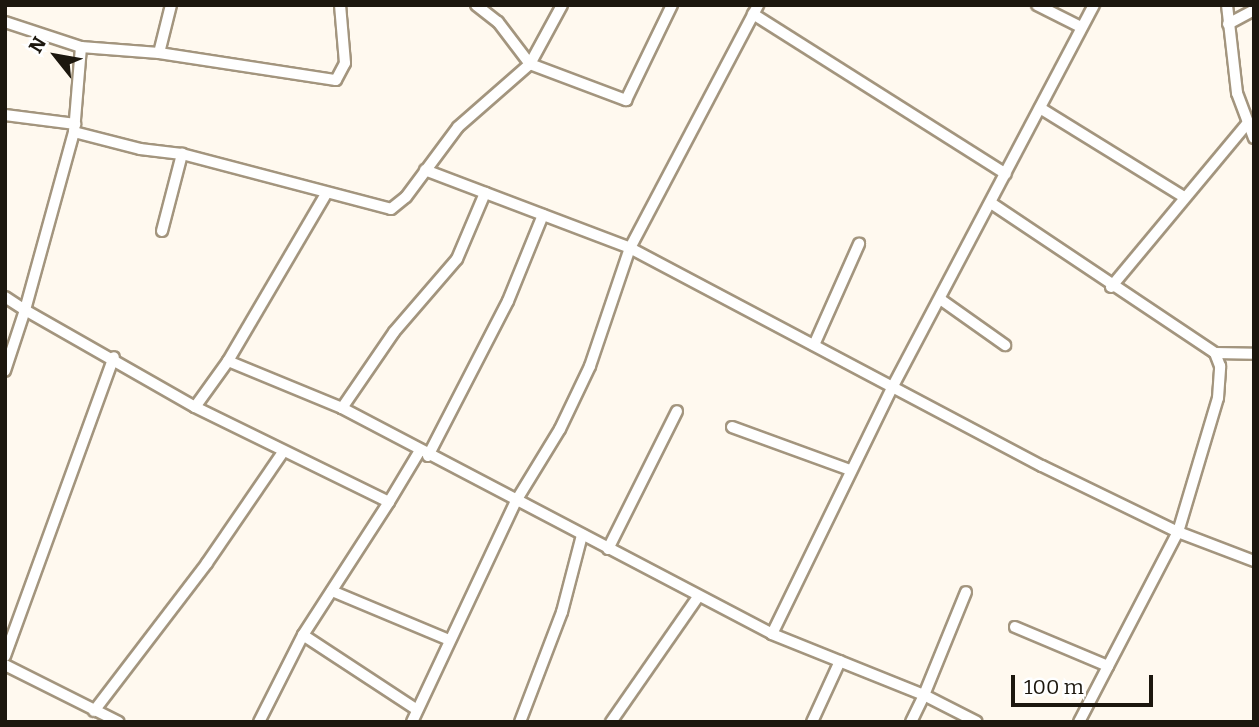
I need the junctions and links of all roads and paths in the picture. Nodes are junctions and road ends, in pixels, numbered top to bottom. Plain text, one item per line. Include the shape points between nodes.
1 (171, 5) edge
2 (340, 5) edge
3 (476, 5) edge
4 (562, 5) edge
5 (672, 5) edge
6 (1037, 5) edge
7 (1094, 5) edge
8 (1227, 5) edge
9 (755, 10) edge
10 (1254, 10) edge
11 (5, 22) edge
12 (1228, 24) junction
13 (1081, 27) junction
14 (81, 47) junction
15 (159, 53) junction
16 (530, 64) junction
17 (1040, 108) junction
18 (5, 115) edge
19 (1247, 124) junction
20 (74, 128) junction
21 (1254, 138) edge
22 (183, 154) junction
23 (425, 170) junction
24 (1006, 174) junction
25 (485, 193) junction
26 (326, 194) junction
27 (1184, 197) junction
28 (991, 203) junction
29 (543, 215) junction
30 (162, 231) dead end
31 (859, 244) dead end
32 (630, 248) junction
33 (1111, 287) junction
34 (5, 297) edge
35 (940, 299) junction
36 (25, 310) junction
37 (814, 345) junction
38 (1005, 345) dead end
39 (1215, 353) junction
40 (1254, 354) edge
41 (114, 357) junction
42 (228, 361) junction
43 (5, 371) edge
44 (893, 386) junction
45 (195, 407) junction
46 (342, 408) junction
47 (677, 411) dead end
48 (732, 427) dead end
49 (283, 452) junction
50 (424, 454) junction
51 (850, 470) junction
52 (516, 501) junction
53 (389, 502) junction
54 (1178, 532) junction
55 (582, 535) junction
56 (608, 548) junction
57 (1254, 561) edge
58 (331, 591) junction
59 (966, 592) dead end
60 (698, 597) junction
61 (1016, 627) dead end
62 (772, 634) junction
63 (303, 635) junction
64 (449, 640) junction
65 (5, 656) edge
66 (840, 661) junction
67 (5, 665) edge
68 (1108, 666) junction
69 (924, 695) junction
70 (416, 710) junction
71 (93, 711) junction
72 (119, 722) edge
73 (259, 722) edge
74 (412, 722) edge
75 (520, 722) edge
76 (611, 722) edge
77 (812, 722) edge
78 (911, 722) edge
79 (977, 722) edge
80 (1079, 722) edge

1 - 15 street
2 - 15 street via 345,63 337,80
3 - 16 street via 498,22
4 - 16 street
5 - 16 street via 626,100
6 - 13 street
7 - 13 street
8 - 12 street
9 - 24 street
9 - 32 street
10 - 12 street
11 - 14 street
12 - 19 street via 1237,93
13 - 17 street
14 - 15 street
14 - 20 street
16 - 23 street via 458,127
17 - 24 street
17 - 27 street
18 - 20 street
19 - 21 street
19 - 27 street
20 - 22 street via 140,149
20 - 36 street
22 - 26 street
22 - 30 street
23 - 25 street
23 - 26 street via 399,206 391,209
24 - 28 street
25 - 29 street
25 - 46 street via 457,259 394,332
26 - 42 street
27 - 33 street
28 - 33 street
28 - 35 street
29 - 32 street
29 - 50 street via 508,301
31 - 37 street
32 - 37 street
32 - 52 street via 590,366 560,429
33 - 39 street
34 - 36 street
35 - 38 street
35 - 44 street
36 - 41 street
36 - 43 street
37 - 44 street
39 - 40 street
39 - 54 street via 1220,366 1218,398
41 - 45 street
41 - 65 street
42 - 45 street
42 - 46 street
44 - 51 street
44 - 54 street
45 - 49 street
46 - 50 street
47 - 56 street
48 - 51 street
49 - 53 street
49 - 71 street via 207,563
50 - 52 street
50 - 53 street
51 - 62 street
52 - 55 street
52 - 64 street
53 - 58 street
54 - 57 street
54 - 68 street
55 - 56 street
55 - 75 street via 562,612
56 - 60 street
58 - 63 street
58 - 64 street
59 - 69 street
60 - 62 street
60 - 76 street
61 - 68 street
62 - 66 street
63 - 70 street
63 - 73 street
64 - 70 street
66 - 69 street
66 - 77 street
67 - 71 street
68 - 80 street
69 - 78 street
69 - 79 street
70 - 74 street
71 - 72 street

